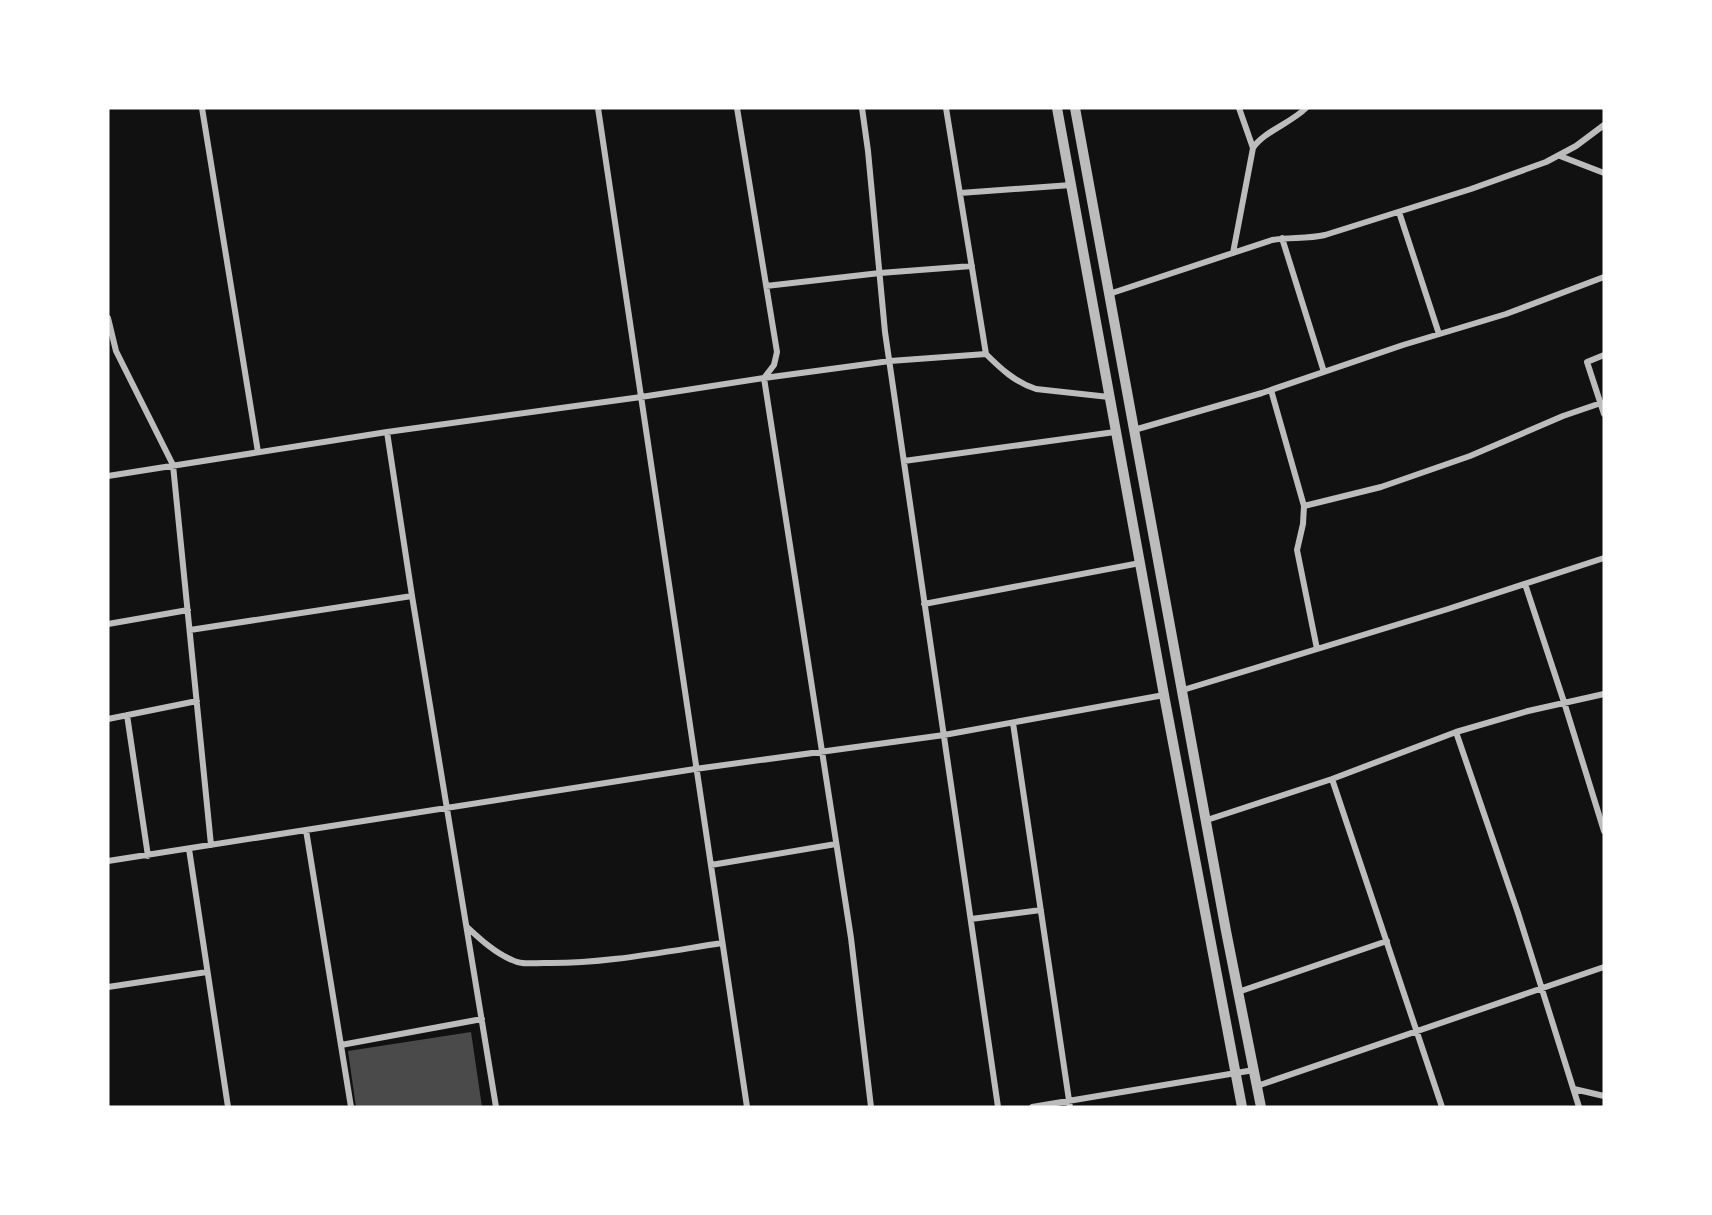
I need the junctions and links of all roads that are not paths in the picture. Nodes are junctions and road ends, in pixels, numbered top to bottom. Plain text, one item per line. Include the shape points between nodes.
1 (202, 108) edge
2 (598, 108) edge
3 (737, 108) edge
4 (862, 108) edge
5 (946, 108) edge
6 (1057, 108) edge
7 (1075, 108) edge
8 (1239, 108) edge
9 (1306, 108) edge
10 (1604, 125) edge
11 (1253, 148) junction
12 (1560, 156) junction
13 (1604, 173) edge
14 (1071, 185) junction
15 (960, 193) junction
16 (1399, 212) junction
17 (1282, 238) junction
18 (1233, 252) junction
19 (972, 266) junction
20 (880, 273) junction
21 (1604, 277) edge
22 (766, 286) junction
23 (1109, 294) junction
24 (108, 318) edge
25 (109, 333) edge
26 (1438, 334) junction
27 (986, 354) junction
28 (1604, 355) edge
29 (890, 361) junction
30 (1324, 372) junction
31 (764, 378) junction
32 (1271, 390) junction
33 (641, 397) junction
34 (1109, 397) junction
35 (1600, 403) junction
36 (1604, 414) edge
37 (1134, 430) junction
38 (387, 432) junction
39 (1115, 432) junction
40 (258, 452) junction
41 (904, 461) junction
42 (173, 465) junction
43 (108, 476) edge
44 (1304, 506) junction
45 (1604, 558) edge
46 (1140, 563) junction
47 (1525, 584) junction
48 (412, 596) junction
49 (924, 604) junction
50 (188, 610) junction
51 (108, 624) edge
52 (190, 630) junction
53 (1317, 649) junction
54 (1183, 690) junction
55 (1604, 694) edge
56 (1164, 695) junction
57 (196, 701) junction
58 (1564, 702) junction
59 (127, 715) junction
60 (108, 719) edge
61 (1013, 723) junction
62 (1456, 732) junction
63 (944, 735) junction
64 (822, 752) junction
65 (695, 769) junction
66 (1332, 779) junction
67 (448, 808) junction
68 (1207, 820) junction
69 (306, 830) junction
70 (1604, 831) edge
71 (836, 844) junction
72 (211, 845) junction
73 (189, 849) junction
74 (148, 856) junction
75 (108, 861) edge
76 (711, 864) junction
77 (1041, 910) junction
78 (970, 919) junction
79 (467, 927) junction
80 (1387, 941) junction
81 (722, 943) junction
82 (1604, 967) edge
83 (207, 972) junction
84 (108, 987) edge
85 (1542, 989) junction
86 (1238, 992) junction
87 (482, 1019) junction
88 (1418, 1031) junction
89 (341, 1045) junction
90 (1254, 1070) junction
91 (1236, 1073) junction
92 (1257, 1086) junction
93 (1574, 1089) junction
94 (1604, 1096) edge
95 (1070, 1104) edge
96 (228, 1107) edge
97 (351, 1107) edge
98 (496, 1107) edge
99 (747, 1107) edge
100 (871, 1107) edge
101 (998, 1107) edge
102 (1032, 1107) edge
103 (1242, 1107) edge
104 (1261, 1107) edge
105 (1442, 1107) edge
106 (1579, 1107) edge

1 - 40 street
2 - 33 street
3 - 22 street
4 - 20 street
5 - 15 street
6 - 14 street
7 - 23 street
8 - 11 street
9 - 11 street via 1257,141
10 - 12 street
11 - 18 street
12 - 13 street
12 - 16 street
14 - 15 street
14 - 34 street
15 - 19 street
16 - 17 street via 1307,239
16 - 26 street
17 - 18 street
17 - 30 street
18 - 23 street
19 - 20 street
19 - 27 street
20 - 22 street
20 - 29 street
21 - 26 street via 1506,314
22 - 31 street via 777,352 774,365
23 - 37 street
24 - 25 street
25 - 42 street
26 - 30 street
27 - 29 street
27 - 34 street via 1025,386
28 - 35 street via 1587,362
29 - 31 street
29 - 41 street
30 - 32 street
31 - 33 street
31 - 64 street
32 - 37 street
32 - 44 street
33 - 38 street
33 - 65 street
34 - 39 street
35 - 36 street
35 - 44 street via 1425,472
37 - 54 street
38 - 40 street
38 - 48 street
39 - 41 street
39 - 46 street
40 - 42 street
41 - 49 street
42 - 43 street
42 - 50 street
44 - 53 street via 1298,550
45 - 47 street
46 - 49 street
46 - 56 street
47 - 53 street
47 - 58 street
48 - 52 street
48 - 67 street
49 - 63 street
50 - 51 street
50 - 52 street
52 - 57 street
53 - 54 street
54 - 68 street
55 - 58 street
56 - 61 street
56 - 91 street
57 - 59 street
57 - 72 street
58 - 62 street
58 - 70 street
59 - 60 street
59 - 74 street
61 - 63 street
61 - 77 street
62 - 66 street
62 - 85 street
63 - 64 street
63 - 78 street
64 - 65 street
64 - 71 street
65 - 67 street
65 - 76 street
66 - 68 street
66 - 80 street
67 - 69 street
67 - 79 street
68 - 86 street
69 - 72 street
69 - 89 street
71 - 76 street
71 - 100 street
72 - 73 street
73 - 74 street
73 - 83 street
74 - 75 street
76 - 81 street
77 - 78 street
77 - 95 street
78 - 101 street
79 - 81 street via 503,955 523,963 568,963
79 - 87 street
80 - 86 street
80 - 88 street
81 - 99 street
82 - 85 street
83 - 84 street
83 - 96 street
85 - 88 street
85 - 93 street
86 - 90 street
87 - 89 street
87 - 98 street
88 - 92 street
88 - 105 street
89 - 97 street
90 - 91 street
90 - 92 street
91 - 95 street
91 - 103 street
92 - 104 street
93 - 94 street
93 - 106 street
95 - 102 street

